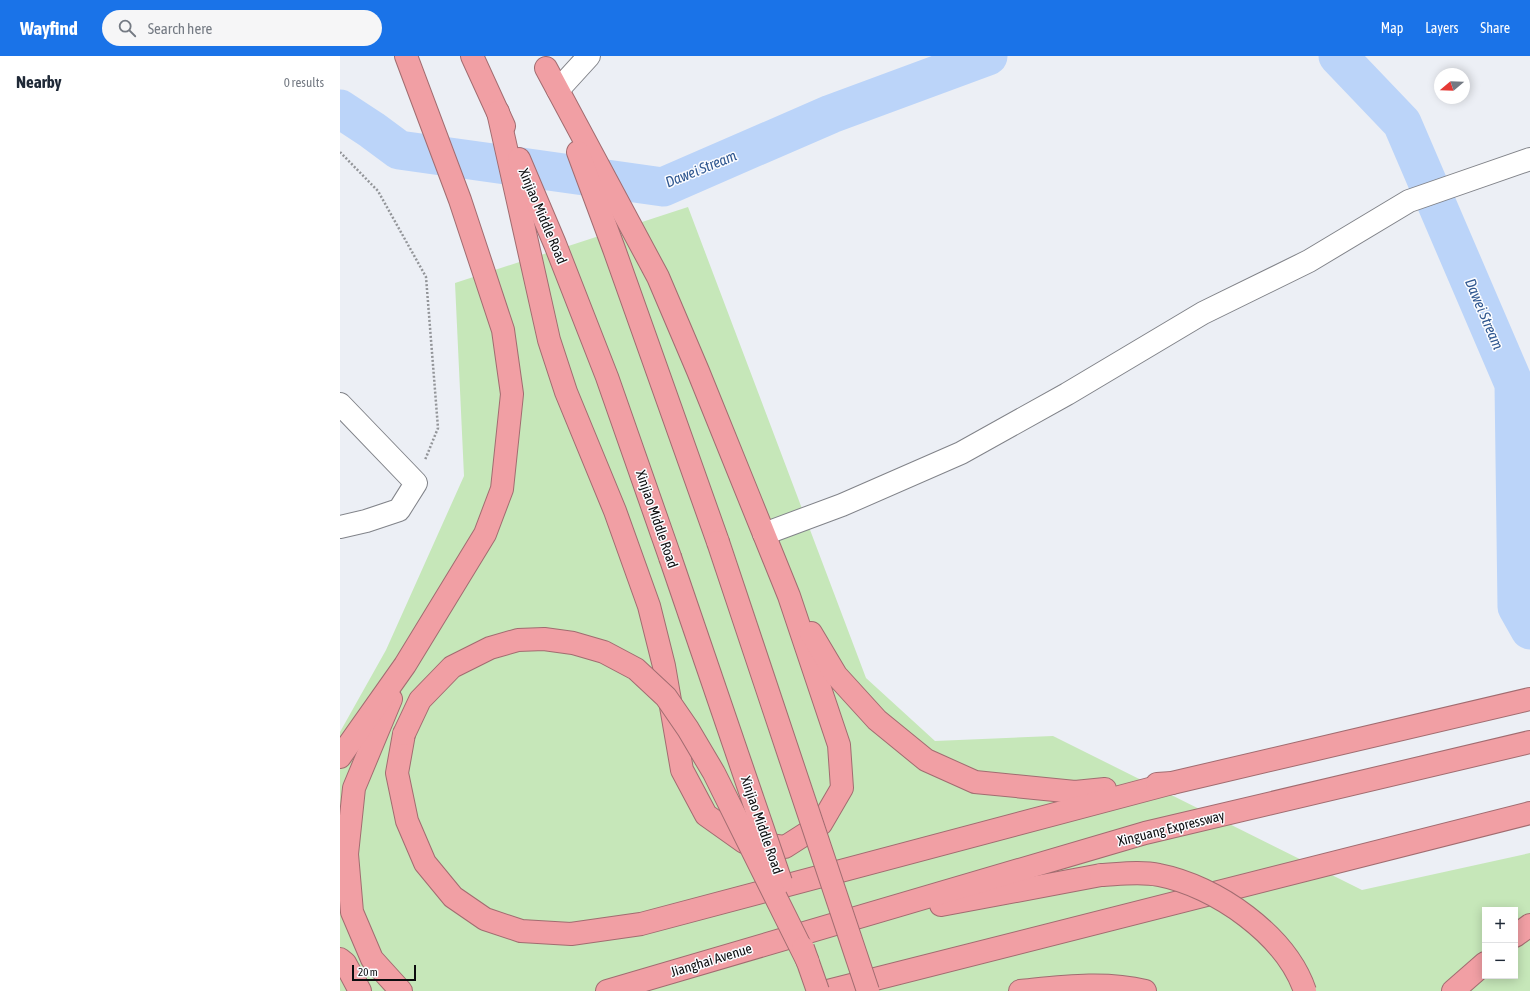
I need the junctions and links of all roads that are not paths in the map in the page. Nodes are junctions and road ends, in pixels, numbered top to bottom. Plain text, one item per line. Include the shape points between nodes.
1 (406, 56) edge
2 (472, 56) edge
3 (589, 56) edge
4 (543, 62) edge
5 (558, 90) junction
6 (498, 112) junction
7 (1530, 159) edge
8 (340, 404) edge
9 (340, 527) edge
10 (764, 534) junction
11 (789, 596) junction
12 (405, 665) junction
13 (1530, 699) edge
14 (1530, 742) edge
15 (340, 757) edge
16 (1172, 783) junction
17 (1530, 813) edge
18 (1530, 925) edge
19 (815, 929) junction
20 (1518, 934) edge
21 (340, 959) edge
22 (808, 962) junction
23 (1482, 966) edge
24 (860, 967) junction
25 (827, 990) edge
26 (360, 991) edge
27 (401, 991) edge
28 (607, 991) edge
29 (868, 991) edge
30 (872, 991) edge
31 (1020, 991) edge
32 (1146, 991) edge
33 (1305, 991) edge
34 (1454, 991) edge

1 - 12 highway via 460,200 502,330 512,394 502,489 486,534
2 - 6 highway, Xinjiao Middle Road
3 - 5 lane
4 - 5 highway
4 - 24 highway, bridge via 614,248 718,542
5 - 10 highway via 658,277
6 - 11 highway via 549,340 566,392 615,511 649,606 664,666 682,770 706,815 744,842 785,847 822,824 842,788 839,745
6 - 22 highway, Xinjiao Middle Road, bridge via 555,244 607,377
7 - 10 lane via 1409,201 1309,261 1203,313 1067,394 961,453 842,505
8 - 9 lane via 416,483 399,510
10 - 11 highway
11 - 16 highway via 836,675 877,720 926,760 975,782 1075,792
12 - 15 highway
12 - 27 highway via 354,788 347,854 352,912 372,959
13 - 16 highway
14 - 19 highway, Xinguang Expressway via 1145,833
16 - 22 highway, bridge via 641,924 571,934 521,931 485,919 453,897 425,863 407,821 397,773 404,734 420,700 452,667 490,648 518,640 544,639 573,643 604,652 636,669 666,697 714,773
17 - 25 highway
18 - 20 highway
19 - 28 highway, Jianghai Avenue
19 - 33 highway, bridge via 1101,876 1139,873 1158,875 1185,882 1228,904 1256,923 1282,950
21 - 26 highway via 345,963
22 - 25 highway, Xinjiao Middle Road, bridge
23 - 34 highway
24 - 29 highway, bridge
24 - 30 highway, bridge
31 - 32 highway via 1080,985

